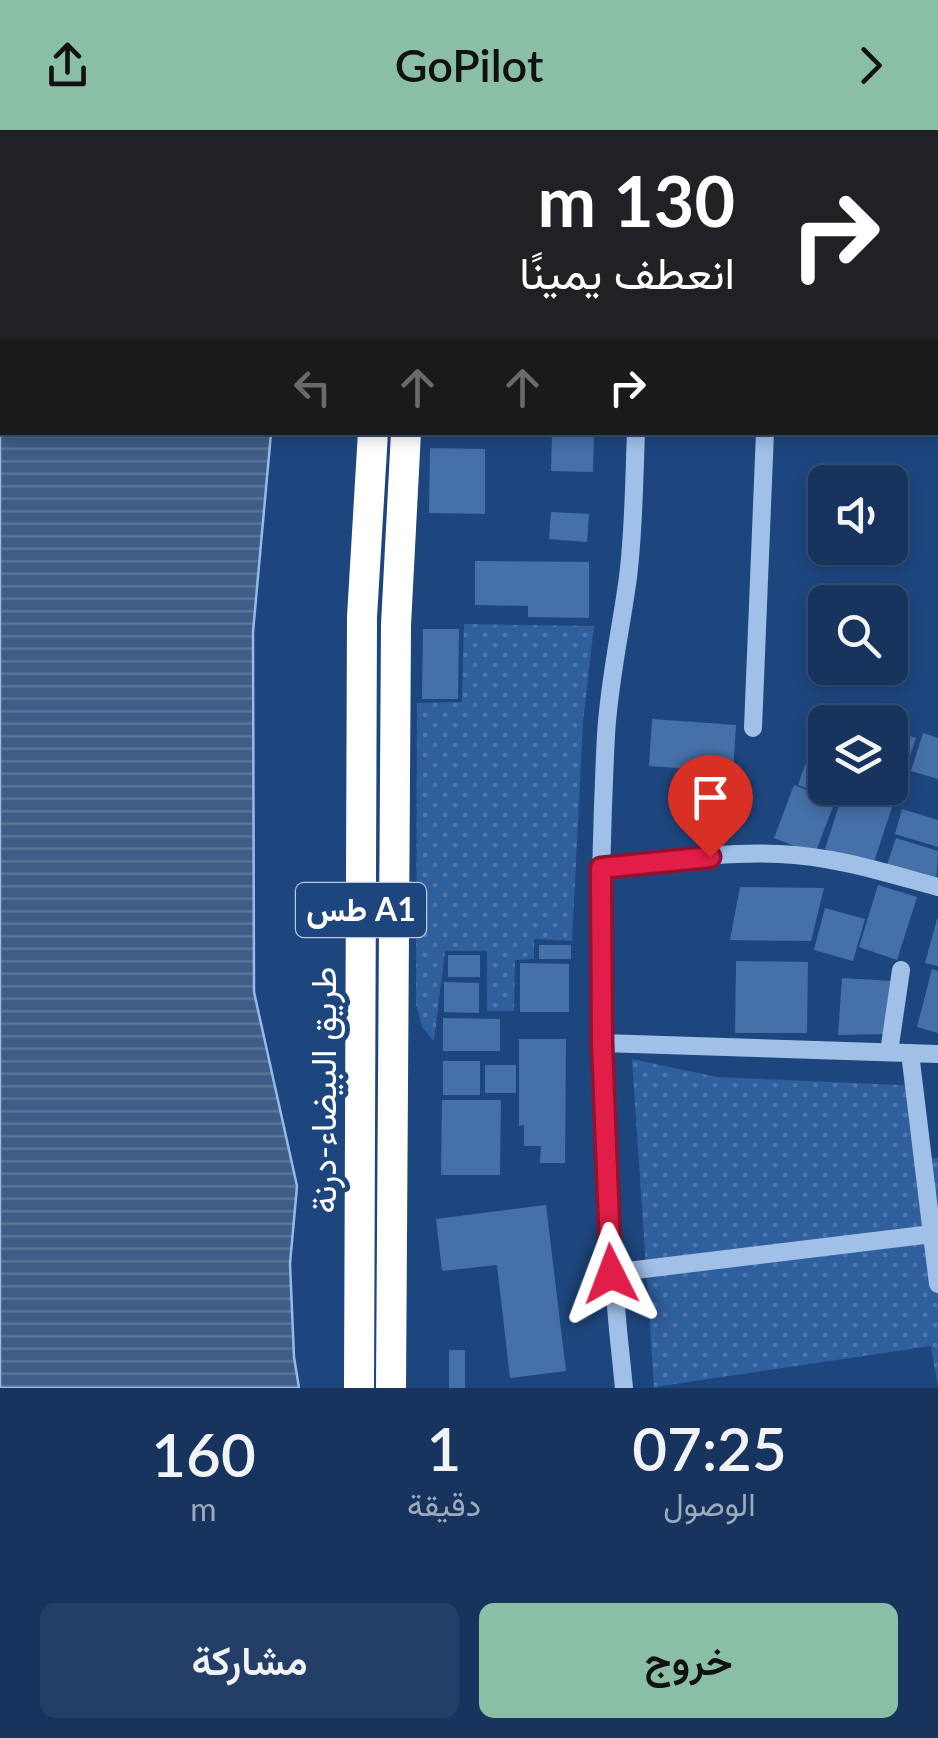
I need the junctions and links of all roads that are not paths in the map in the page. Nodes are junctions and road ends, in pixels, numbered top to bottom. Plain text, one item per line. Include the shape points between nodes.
1 (373, 435) edge
2 (406, 435) edge
3 (636, 435) edge
4 (765, 435) edge
5 (753, 728) dead end
6 (601, 868) junction
7 (938, 887) edge
8 (901, 970) dead end
9 (602, 1044) junction
10 (889, 1052) junction
11 (910, 1053) junction
12 (938, 1054) edge
13 (933, 1201) edge
14 (932, 1234) junction
15 (611, 1274) junction
16 (938, 1284) edge
17 (358, 1388) edge
18 (392, 1388) edge
19 (624, 1388) edge

1 - 17 highway, طريق البيضاء-درنة / طس A1 via 362,617
2 - 18 highway, طريق البيضاء-درنة / طس A1 via 396,625
3 - 6 street via 630,563 606,732
4 - 5 street
6 - 7 street via 778,854 849,863
6 - 9 street
8 - 10 street
9 - 10 street
9 - 15 street
10 - 11 street
11 - 12 street
11 - 13 street
13 - 14 street
14 - 15 street
14 - 16 street
15 - 19 street

